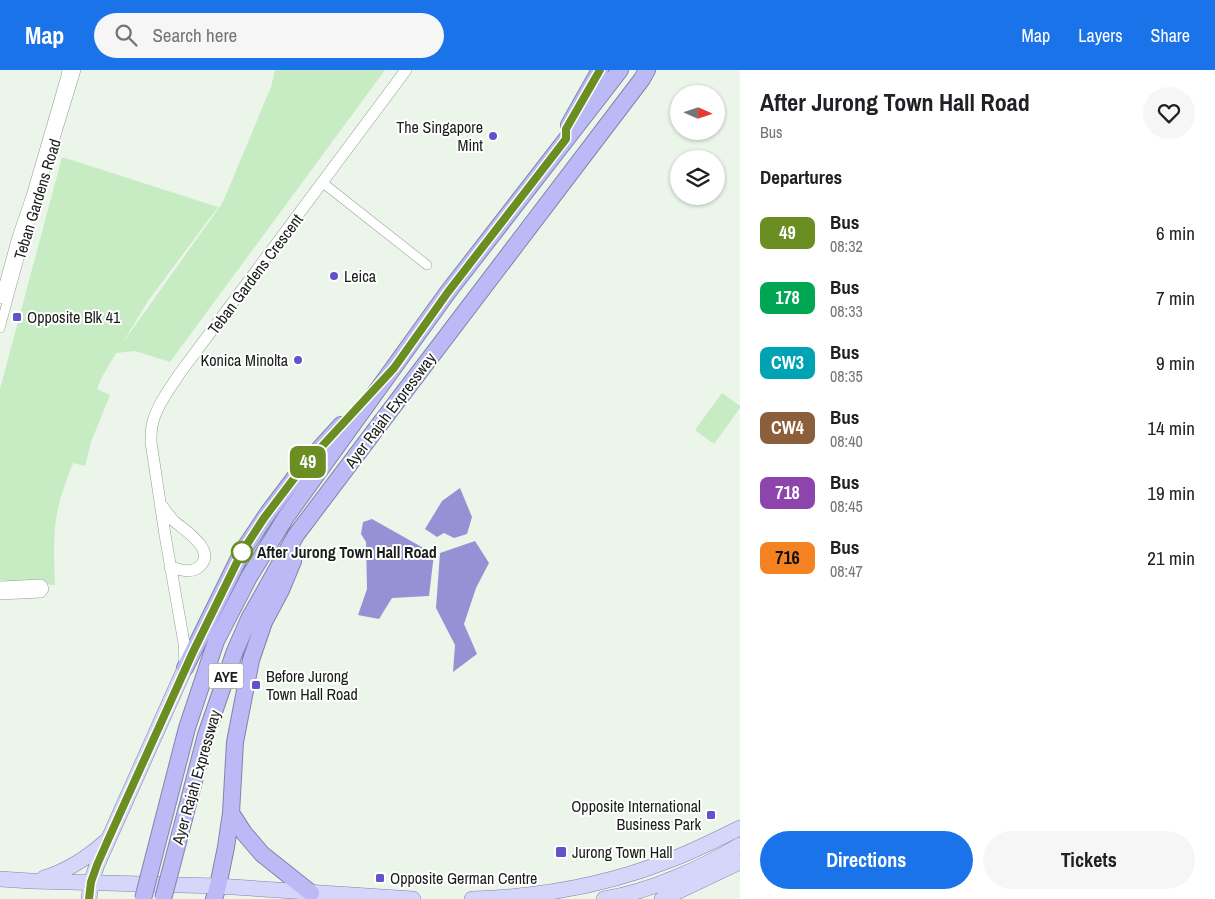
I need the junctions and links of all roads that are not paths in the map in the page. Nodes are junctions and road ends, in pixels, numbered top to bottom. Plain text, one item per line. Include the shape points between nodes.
1 (67, 70) edge
2 (76, 70) edge
3 (406, 70) edge
4 (600, 70) edge
5 (620, 70) edge
6 (647, 70) edge
7 (566, 139) junction
8 (322, 183) junction
9 (20, 239) junction
10 (427, 265) dead end
11 (0, 299) edge
12 (0, 328) edge
13 (394, 368) junction
14 (160, 504) junction
15 (296, 536) junction
16 (170, 567) junction
17 (0, 586) edge
18 (0, 595) edge
19 (185, 668) junction
20 (231, 813) junction
21 (740, 828) edge
22 (108, 840) junction
23 (740, 845) edge
24 (740, 862) edge
25 (0, 879) edge
26 (31, 881) junction
27 (91, 882) junction
28 (216, 892) edge
29 (311, 893) junction
30 (567, 894) edge
31 (89, 899) edge
32 (143, 899) edge
33 (163, 899) edge
34 (414, 899) edge
35 (472, 899) edge
36 (604, 899) edge
37 (662, 899) edge

1 - 9 street, Teban Gardens Road
2 - 9 street, Teban Gardens Road
3 - 8 street, Teban Gardens Crescent
4 - 7 highway via 566,129
5 - 7 highway, Ayer Rajah Expressway / AYE
6 - 15 highway, Ayer Rajah Expressway / AYE
7 - 13 highway, Ayer Rajah Expressway / AYE
8 - 10 street
8 - 14 street, Teban Gardens Crescent via 161,402 152,427 151,442
9 - 11 street, Teban Gardens Road
9 - 12 street, Teban Gardens Road
13 - 19 highway via 302,468 268,513 242,552
13 - 32 highway, Ayer Rajah Expressway / AYE, bridge via 286,517 249,577 216,641 188,728
14 - 16 street, Teban Gardens Crescent
14 - 16 street via 200,543 204,552 203,562 194,570 188,572
15 - 20 highway via 293,561 264,622 251,660 235,742
15 - 33 highway, Ayer Rajah Expressway / AYE, bridge via 235,651 206,735
16 - 19 street, Teban Gardens Crescent via 184,643
17 - 18 street via 41,584 44,589 42,594
19 - 22 main road
20 - 28 highway
20 - 29 highway via 262,854
21 - 30 main road via 671,860
22 - 26 main road via 79,863
22 - 27 main road
23 - 36 main road via 702,866 648,888
24 - 37 main road
25 - 26 main road
26 - 27 main road
27 - 28 main road
27 - 31 main road
28 - 29 main road
29 - 34 main road
30 - 35 main road

